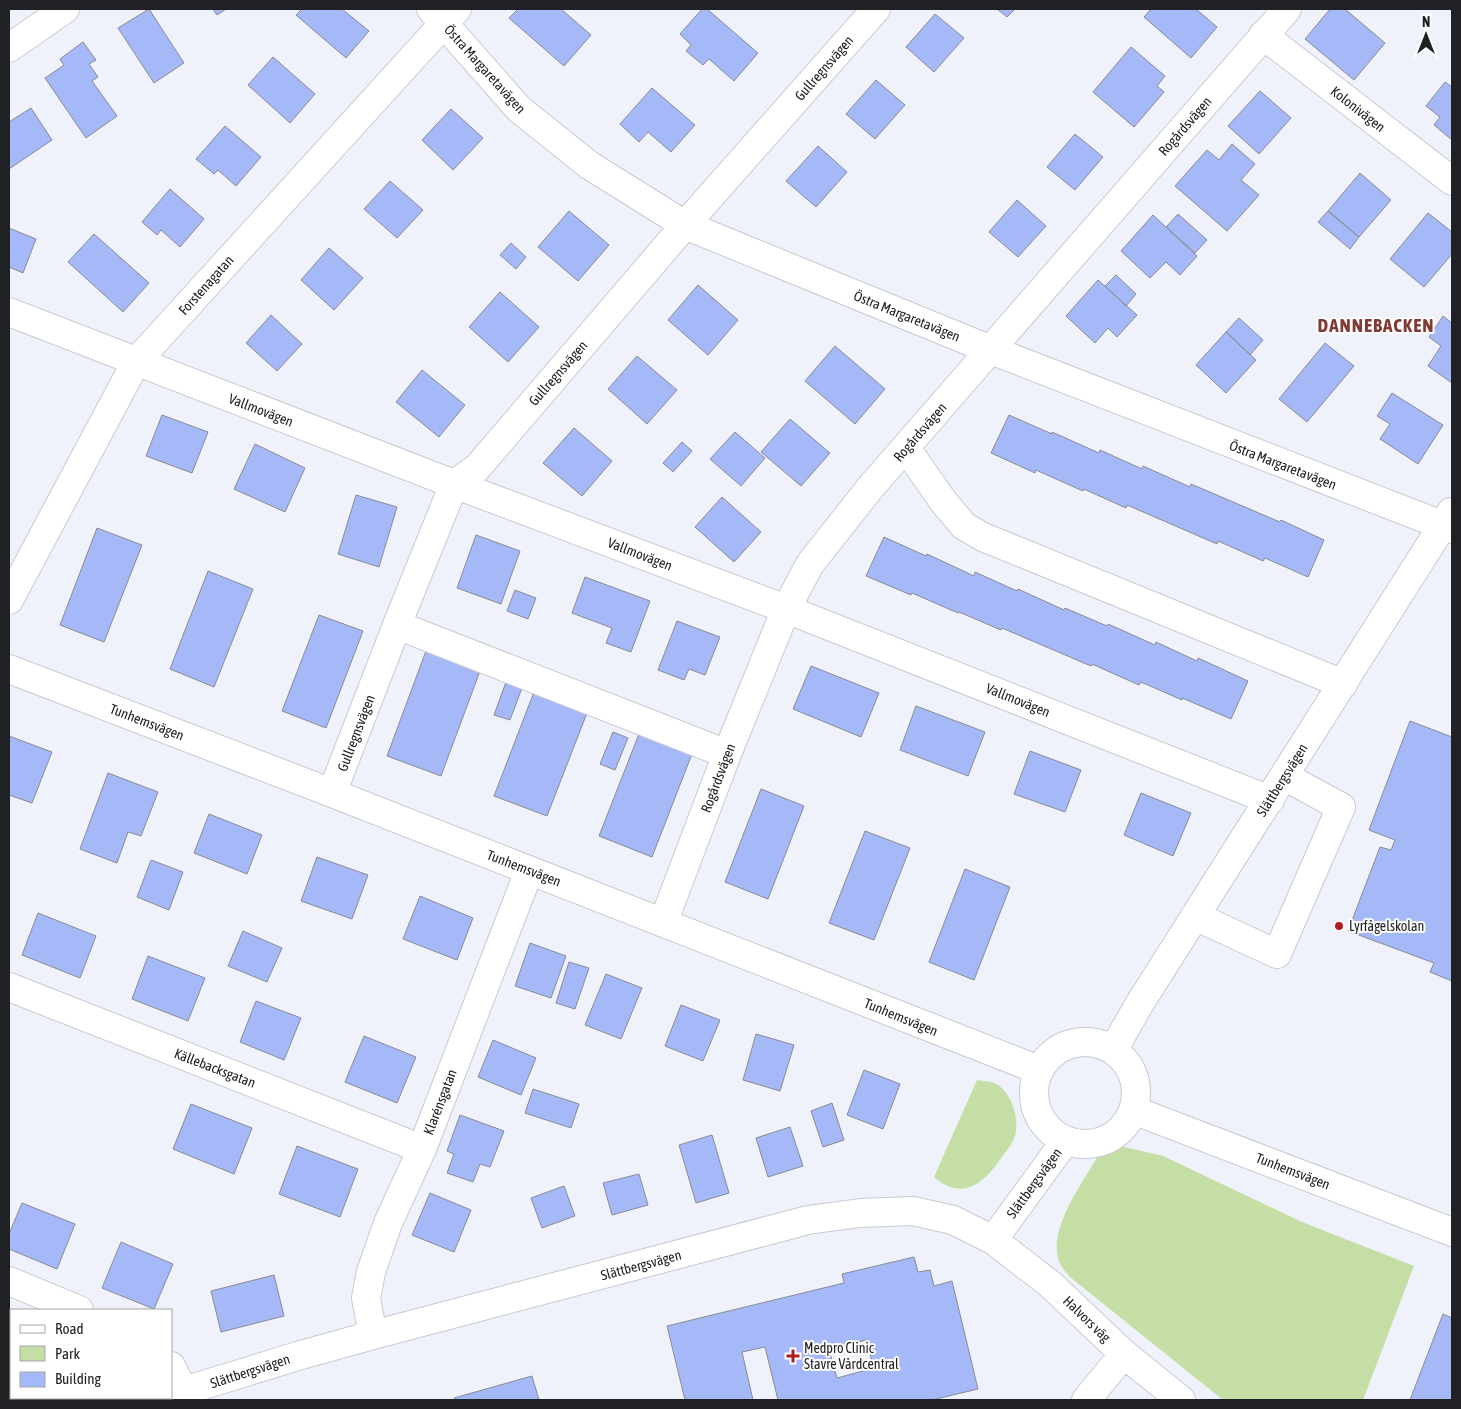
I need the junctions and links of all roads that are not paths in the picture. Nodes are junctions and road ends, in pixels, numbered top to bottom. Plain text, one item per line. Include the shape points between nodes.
1 (876, 9) edge
2 (1287, 9) edge
3 (57, 11) edge
4 (444, 14) edge
5 (1264, 36) junction
6 (9, 48) edge
7 (1452, 181) edge
8 (685, 225) junction
9 (9, 312) edge
10 (991, 350) junction
11 (136, 362) junction
12 (906, 448) junction
13 (454, 484) junction
14 (1449, 522) edge
15 (9, 600) edge
16 (786, 609) junction
17 (397, 625) junction
18 (9, 669) edge
19 (1343, 684) junction
20 (727, 754) junction
21 (1284, 776) junction
22 (332, 792) junction
23 (1270, 800) junction
24 (530, 870) junction
25 (1195, 916) junction
26 (663, 923) junction
27 (9, 987) edge
28 (1112, 1050) junction
29 (1039, 1070) junction
30 (1134, 1110) junction
31 (1066, 1140) junction
32 (422, 1149) junction
33 (1452, 1232) edge
34 (993, 1240) junction
35 (9, 1281) edge
36 (77, 1309) edge
37 (373, 1335) junction
38 (1124, 1354) junction
39 (172, 1371) edge
40 (177, 1396) edge
41 (1086, 1400) edge
42 (1181, 1400) edge

1 - 8 street, Gullregnsvägen
2 - 5 street, Rogårdsvägen
3 - 6 street
4 - 8 street, Östra Margaretavägen via 519,109 589,165
4 - 11 street, Forstenagatan
5 - 7 street, Kolonivägen
5 - 10 street, Rogårdsvägen
8 - 10 street, Östra Margaretavägen
8 - 13 street, Gullregnsvägen via 477,468
9 - 11 street, Vallmovägen
10 - 12 street, Rogårdsvägen
10 - 14 street, Östra Margaretavägen
11 - 13 street, Vallmovägen
11 - 15 street, Forstenagatan
12 - 16 street, Rogårdsvägen via 810,564
12 - 19 street via 964,526 983,538
13 - 16 street, Vallmovägen
13 - 17 street, Gullregnsvägen
14 - 19 street, Slättbergsvägen
16 - 20 street, Rogårdsvägen
16 - 23 street, Vallmovägen
17 - 20 street
17 - 22 street, Gullregnsvägen
18 - 22 street, Tunhemsvägen
19 - 21 street, Slättbergsvägen
20 - 26 street, Rogårdsvägen
21 - 23 street, Slättbergsvägen
21 - 25 street via 1341,807 1276,954
22 - 24 street, Tunhemsvägen
23 - 25 street, Slättbergsvägen
24 - 26 street, Tunhemsvägen
24 - 32 street, Klarénsgatan
25 - 28 street, Slättbergsvägen
26 - 29 street, Tunhemsvägen
27 - 32 street, Källebacksgatan
28 - 29 street via 1097,1043 1080,1042 1063,1047
28 - 30 street via 1125,1061 1134,1076
29 - 31 street via 1035,1103 1041,1118
30 - 31 street via 1126,1124 1113,1136 1082,1144
30 - 33 street, Tunhemsvägen
31 - 34 street, Slättbergsvägen
32 - 37 street, Klarénsgatan via 388,1223 371,1272 366,1298
34 - 37 street, Slättbergsvägen via 953,1220 914,1211 860,1213 808,1220
34 - 38 street, Halvors väg via 1050,1284
35 - 36 street
37 - 40 street, Slättbergsvägen via 300,1355
38 - 41 street
38 - 42 street, Halvors väg
39 - 40 street

